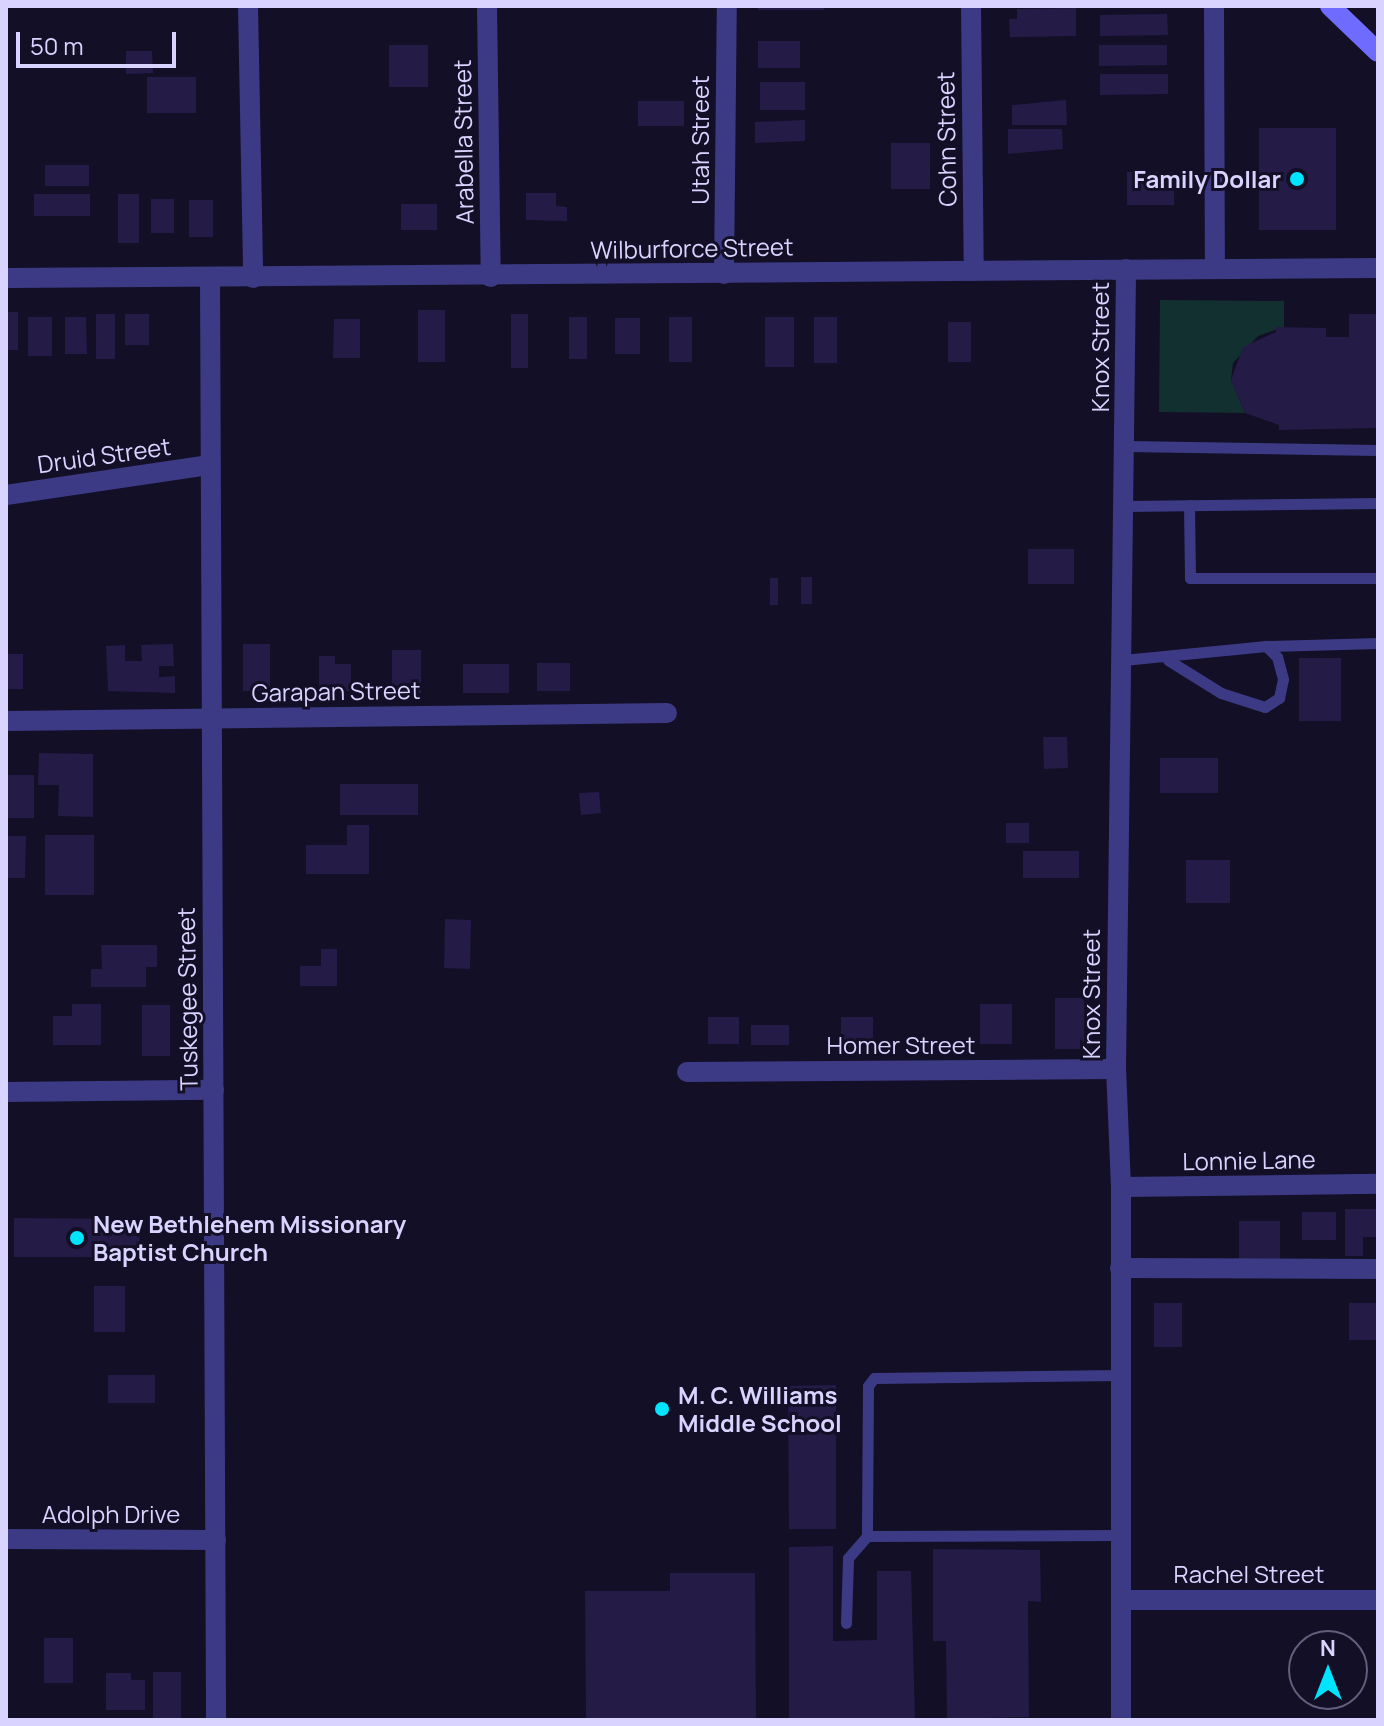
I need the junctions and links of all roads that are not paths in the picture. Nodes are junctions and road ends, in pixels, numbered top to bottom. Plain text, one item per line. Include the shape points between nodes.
1 (248, 6) edge
2 (487, 6) edge
3 (727, 6) edge
4 (971, 6) edge
5 (1214, 6) edge
6 (1330, 6) edge
7 (1378, 52) edge
8 (1215, 268) junction
9 (1378, 268) edge
10 (1126, 269) junction
11 (974, 271) junction
12 (724, 274) junction
13 (491, 277) junction
14 (6, 278) edge
15 (210, 278) junction
16 (253, 278) junction
17 (1126, 446) junction
18 (1378, 450) edge
19 (210, 465) junction
20 (6, 495) edge
21 (1378, 503) edge
22 (1189, 505) junction
23 (1126, 506) junction
24 (1378, 578) edge
25 (1378, 643) edge
26 (1266, 646) junction
27 (1123, 660) junction
28 (1167, 660) junction
29 (667, 713) dead end
30 (210, 718) junction
31 (6, 721) edge
32 (1116, 1069) junction
33 (687, 1072) dead end
34 (214, 1090) junction
35 (6, 1092) edge
36 (1378, 1184) edge
37 (1121, 1187) junction
38 (1120, 1268) junction
39 (1378, 1269) edge
40 (1121, 1375) junction
41 (1121, 1535) junction
42 (867, 1536) junction
43 (6, 1539) edge
44 (216, 1540) junction
45 (1121, 1600) junction
46 (1378, 1600) edge
47 (846, 1623) dead end
48 (216, 1720) edge
49 (1121, 1720) edge

1 - 16 street
2 - 13 street, Arabella Street
3 - 12 street, Utah Street
4 - 11 street, Cohn Street
5 - 8 street
6 - 7 main road
8 - 9 street, Wilburforce Street
8 - 10 street, Wilburforce Street
10 - 11 street, Wilburforce Street
10 - 17 street, Knox Street
11 - 12 street, Wilburforce Street
12 - 13 street, Wilburforce Street
13 - 16 street, Wilburforce Street
14 - 15 street, Wilburforce Street
15 - 16 street, Wilburforce Street
15 - 19 street, Tuskegee Street
17 - 18 lane
17 - 23 street, Knox Street
19 - 20 street, Druid Street
19 - 30 street, Tuskegee Street
21 - 22 lane
22 - 23 lane
22 - 24 lane via 1190,578
23 - 27 street, Knox Street
25 - 26 lane
26 - 28 lane
26 - 28 lane via 1277,657 1283,679 1279,698 1265,707 1221,693
27 - 28 lane
27 - 32 street, Knox Street
29 - 30 street, Garapan Street
30 - 31 street, Garapan Street
30 - 34 street, Tuskegee Street
32 - 33 street, Homer Street
32 - 37 street, Knox Street
34 - 35 street
34 - 44 street, Tuskegee Street
36 - 37 street, Lonnie Lane
37 - 38 street, Knox Street
38 - 39 street
38 - 40 street, Knox Street
40 - 41 street, Knox Street
40 - 42 lane via 874,1378 868,1386
41 - 42 lane
41 - 45 street, Knox Street
42 - 47 lane via 848,1558
43 - 44 street, Adolph Drive
44 - 48 street, Tuskegee Street
45 - 46 street, Rachel Street
45 - 49 street, Knox Street

